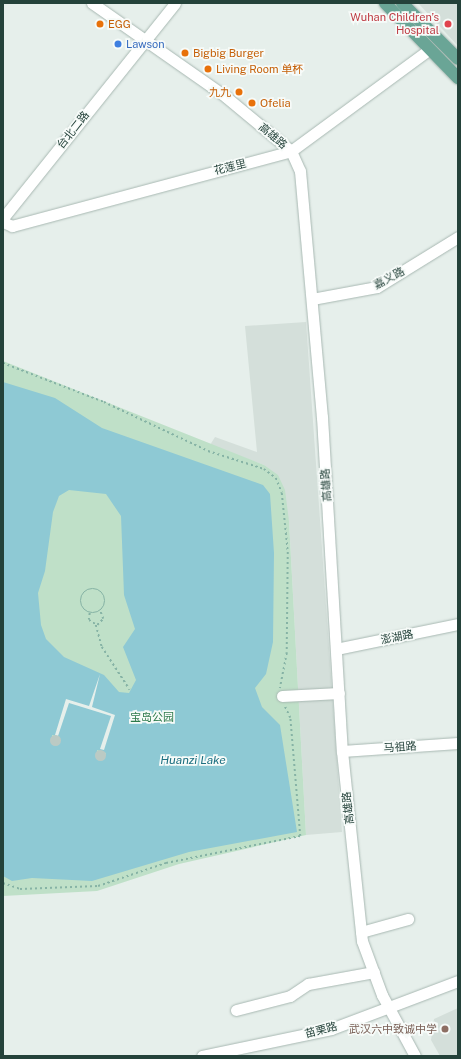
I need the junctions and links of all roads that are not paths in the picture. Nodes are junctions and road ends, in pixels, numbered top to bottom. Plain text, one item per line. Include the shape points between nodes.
1 (92, 3) edge
2 (175, 3) edge
3 (385, 3) edge
4 (402, 3) edge
5 (144, 42) junction
6 (430, 49) junction
7 (458, 60) edge
8 (458, 78) edge
9 (291, 151) junction
10 (3, 218) edge
11 (3, 222) edge
12 (458, 237) edge
13 (312, 299) junction
14 (458, 624) edge
15 (336, 649) junction
16 (339, 693) junction
17 (282, 696) road end
18 (458, 743) edge
19 (342, 751) junction
20 (408, 919) dead end
21 (361, 932) junction
22 (374, 972) junction
23 (458, 981) edge
24 (388, 1006) junction
25 (236, 1010) dead end
26 (202, 1056) edge
27 (415, 1056) edge

1 - 5 street, 高雄路
2 - 5 street, 台北二路
3 - 6 main road
4 - 7 main road
5 - 9 street, 高雄路 via 226,97
5 - 10 street, 台北二路
6 - 8 main road
6 - 9 street, 花莲里
9 - 11 street, 花莲里 via 12,226
9 - 13 street, 高雄路 via 300,171
12 - 13 street, 嘉义路 via 377,287
13 - 15 street, 高雄路
14 - 15 street, 澎湖路
15 - 16 street, 高雄路
16 - 17 street
16 - 19 street, 高雄路
18 - 19 street, 马祖路
19 - 21 street, 高雄路
20 - 21 street
21 - 22 street, 高雄路
22 - 24 street, 高雄路
22 - 25 street via 308,984 290,996
23 - 24 street, 苗栗路
24 - 26 street, 苗栗路 via 331,1029
24 - 27 street, 高雄路

